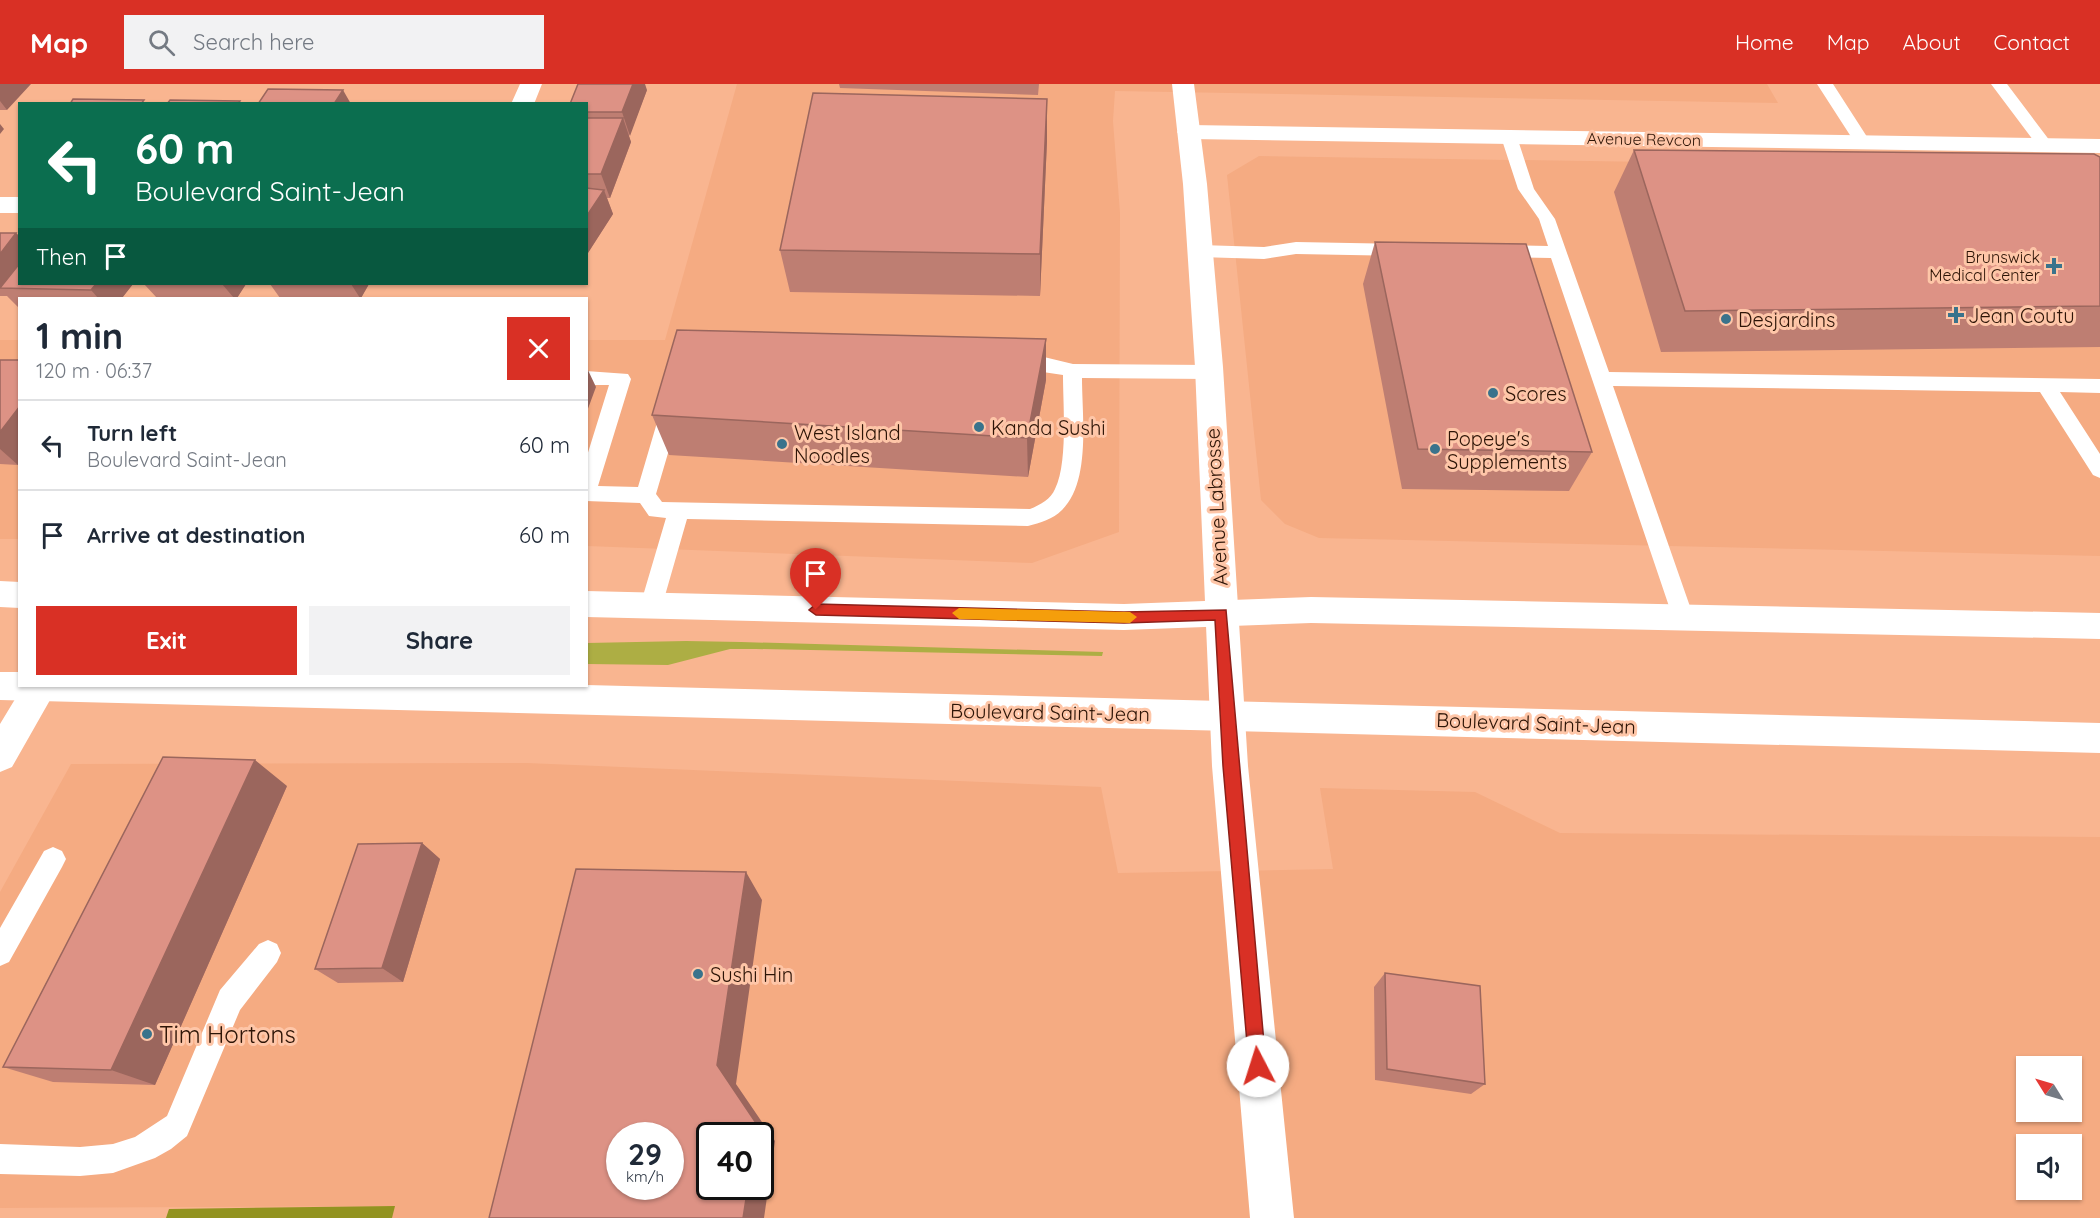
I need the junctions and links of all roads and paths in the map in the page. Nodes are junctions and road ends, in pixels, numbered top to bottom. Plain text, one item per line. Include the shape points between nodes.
1 (531, 84) edge
2 (1183, 84) edge
3 (1826, 84) edge
4 (2000, 84) edge
5 (523, 102) edge
6 (1189, 132) junction
7 (1509, 137) junction
8 (1863, 143) junction
9 (2045, 145) junction
10 (2100, 146) edge
11 (0, 205) edge
12 (18, 205) edge
13 (1415, 250) edge
14 (1200, 251) junction
15 (1487, 251) edge
16 (1558, 252) junction
17 (999, 356) edge
18 (1073, 371) junction
19 (1209, 372) junction
20 (588, 378) edge
21 (1601, 379) junction
22 (2046, 386) junction
23 (2100, 386) edge
24 (678, 387) edge
25 (2100, 470) edge
26 (588, 486) edge
27 (588, 493) edge
28 (646, 495) junction
29 (679, 510) junction
30 (0, 594) edge
31 (18, 595) edge
32 (588, 604) edge
33 (651, 606) junction
34 (1221, 614) junction
35 (1683, 618) junction
36 (2100, 627) edge
37 (0, 687) edge
38 (18, 687) edge
39 (39, 687) edge
40 (81, 687) edge
41 (1228, 715) junction
42 (2100, 738) edge
43 (0, 756) edge
44 (52, 859) dead end
45 (0, 953) edge
46 (268, 953) dead end
47 (0, 1159) edge
48 (1272, 1218) edge

1 - 5 main road
2 - 6 main road, Avenue Labrosse
3 - 8 lane
4 - 9 lane
6 - 7 main road, Avenue Revcon
6 - 14 main road, Avenue Labrosse
7 - 8 main road, Avenue Revcon
7 - 16 lane via 1526,189 1547,219
8 - 9 main road, Avenue Revcon
9 - 10 main road, Avenue Revcon
11 - 12 main road
13 - 14 lane
14 - 19 main road, Avenue Labrosse
15 - 16 lane
16 - 21 lane
17 - 18 lane via 1007,362 1044,364
18 - 19 lane
18 - 29 lane via 1068,485 1056,504 1034,517
19 - 34 main road, Avenue Labrosse
20 - 26 lane via 621,379
21 - 22 lane
21 - 35 lane
22 - 23 lane
22 - 25 lane
24 - 28 lane
27 - 28 lane
28 - 29 lane via 656,510
29 - 33 lane
30 - 31 main road
32 - 33 main road
33 - 34 main road via 1124,618
34 - 35 main road via 1311,610
34 - 41 main road, Avenue Labrosse
35 - 36 main road
37 - 38 main road, Boulevard Saint-Jean
39 - 43 main road
40 - 41 main road, Boulevard Saint-Jean
41 - 42 main road, Boulevard Saint-Jean
41 - 48 main road, Avenue Labrosse
44 - 45 lane
46 - 47 lane via 230,1000 177,1126 160,1140 98,1162

